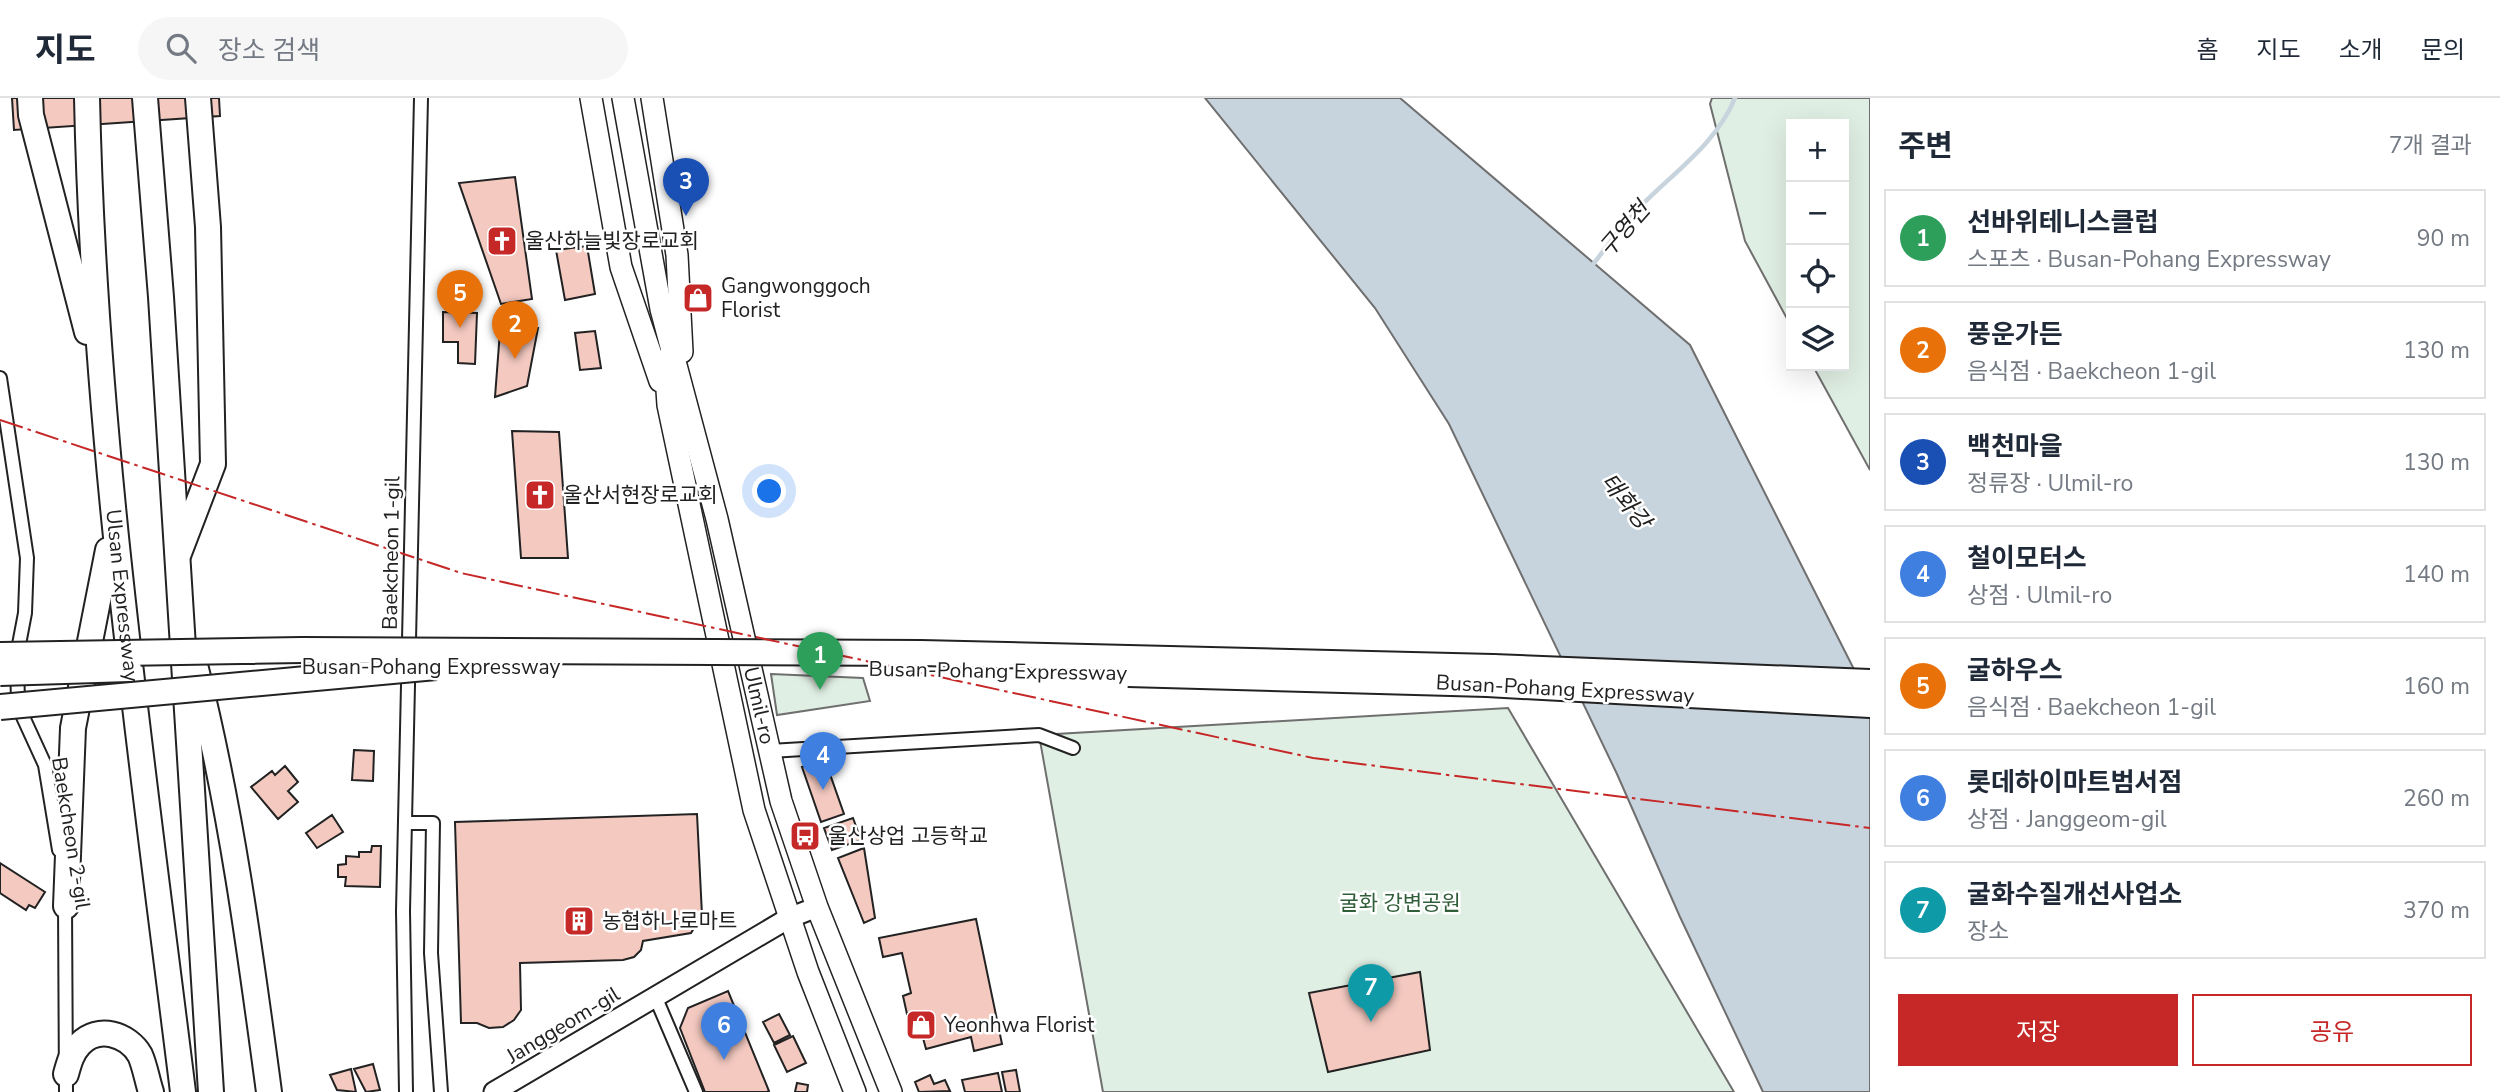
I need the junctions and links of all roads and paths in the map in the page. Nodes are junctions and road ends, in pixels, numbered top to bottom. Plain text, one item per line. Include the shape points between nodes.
1 (30, 98) edge
2 (87, 98) edge
3 (145, 98) edge
4 (198, 98) edge
5 (421, 98) edge
6 (591, 98) edge
7 (623, 98) edge
8 (652, 98) edge
9 (0, 378) edge
10 (100, 382) junction
11 (676, 402) junction
12 (113, 528) junction
13 (177, 560) junction
14 (179, 601) junction
15 (0, 642) edge
16 (65, 652) junction
17 (0, 655) edge
18 (436, 667) junction
19 (0, 673) edge
20 (1870, 682) edge
21 (1870, 705) edge
22 (0, 707) edge
23 (1073, 748) dead end
24 (770, 751) junction
25 (405, 823) junction
26 (66, 906) junction
27 (817, 906) junction
28 (789, 918) junction
29 (655, 996) junction
30 (66, 1083) edge
31 (151, 1092) edge
32 (183, 1092) edge
33 (211, 1092) edge
34 (269, 1092) edge
35 (406, 1092) edge
36 (441, 1092) edge
37 (494, 1092) edge
38 (696, 1092) edge
39 (855, 1092) edge
40 (891, 1092) edge

1 - 10 highway
2 - 10 highway, Ulsan Expressway
3 - 13 highway
4 - 13 highway via 208,227 213,464
5 - 25 street, Baekcheon 1-gil
6 - 11 main road via 621,267
7 - 11 main road, Ulmil-ro
8 - 11 main road via 677,255
9 - 26 street, Baekcheon 2-gil via 27,558 26,613 16,655 18,706 45,765
10 - 12 highway, Ulsan Expressway
11 - 24 main road, Ulmil-ro via 717,519
11 - 28 main road, Ulmil-ro via 744,765
12 - 26 highway via 73,728
12 - 32 highway, Ulsan Expressway
13 - 14 highway
14 - 33 highway
14 - 34 highway via 214,742
15 - 16 highway, bridge
16 - 17 highway, Busan-Pohang Expressway, bridge
16 - 20 highway, Busan-Pohang Expressway, bridge via 921,653 1326,661
18 - 19 highway, Busan-Pohang Expressway, bridge
18 - 21 highway, Busan-Pohang Expressway, bridge via 981,669 1500,685
18 - 22 highway, bridge
23 - 24 street via 1039,735
24 - 27 main road, Ulmil-ro via 781,801
25 - 35 street, Baekcheon 1-gil
25 - 36 street via 433,823 431,953
26 - 30 street, Baekcheon 2-gil
27 - 28 main road, Janggeom-gil
27 - 40 main road, Ulmil-ro
28 - 29 main road, Janggeom-gil
28 - 39 main road, Ulmil-ro
29 - 37 main road, Janggeom-gil
29 - 38 street
30 - 31 highway via 80,1044 104,1033 131,1043 141,1056

